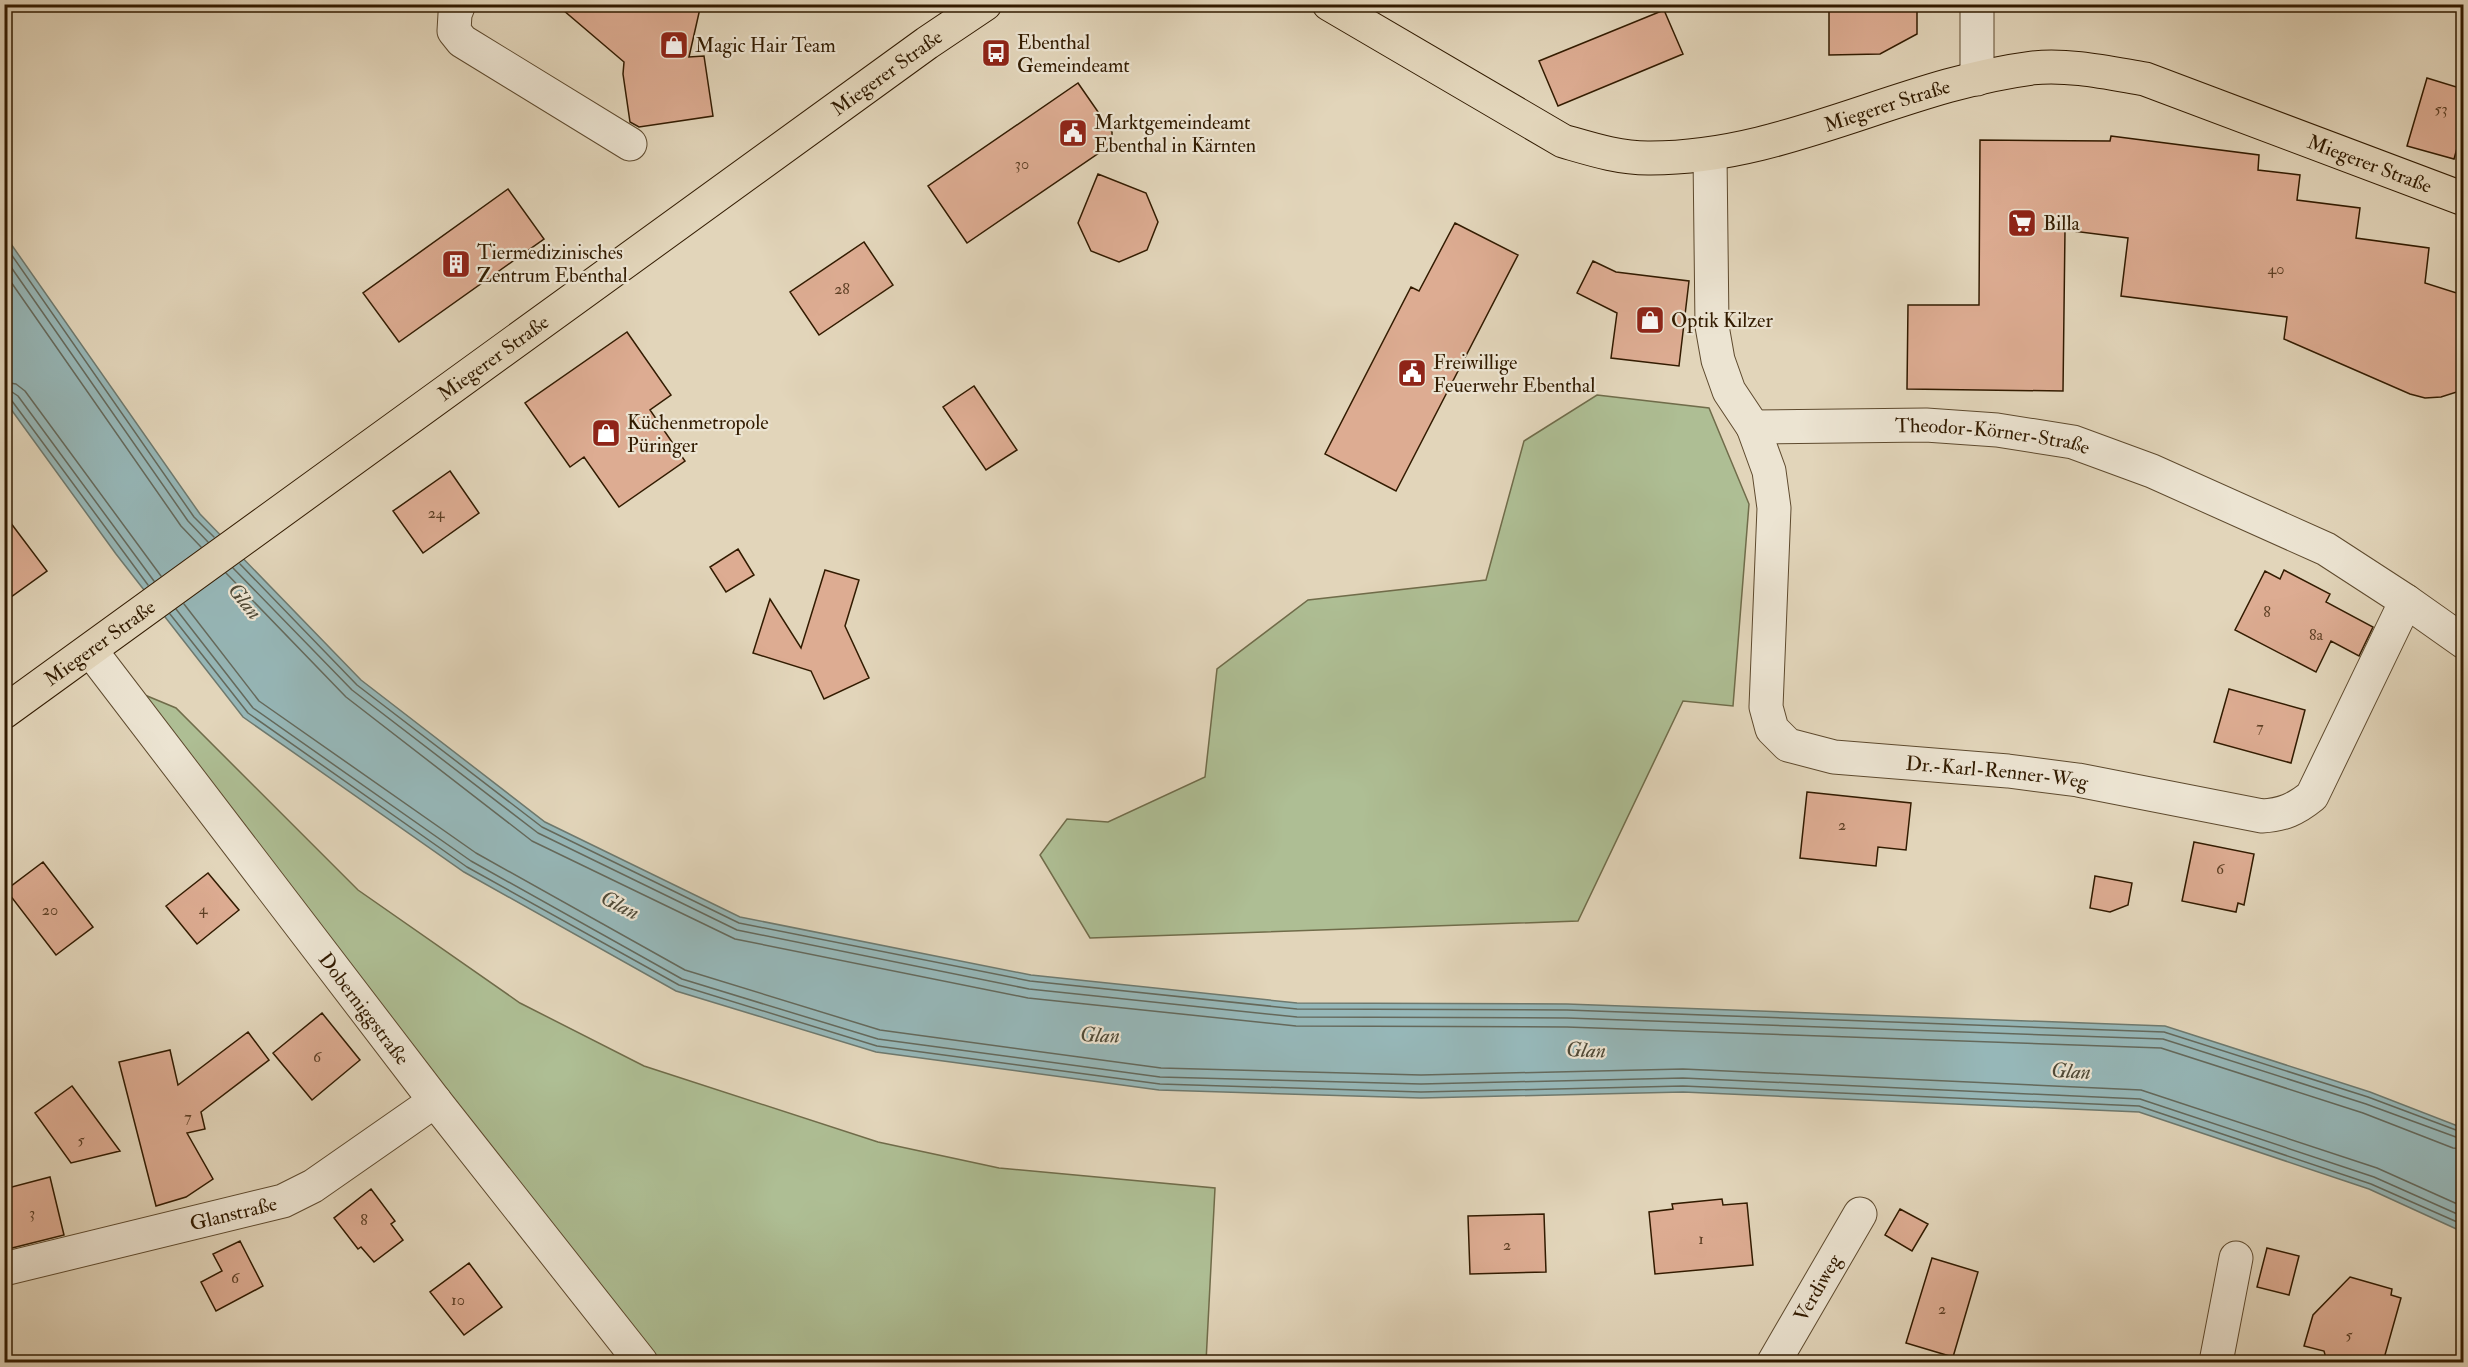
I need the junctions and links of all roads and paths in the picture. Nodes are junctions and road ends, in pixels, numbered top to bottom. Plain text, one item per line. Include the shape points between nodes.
1 (459, 4) edge
2 (984, 4) edge
3 (1329, 4) edge
4 (1977, 4) edge
5 (1977, 79) junction
6 (630, 144) dead end
7 (1710, 155) junction
8 (2463, 199) edge
9 (1753, 427) junction
10 (2406, 601) junction
11 (2463, 642) edge
12 (98, 646) junction
13 (4, 712) edge
14 (435, 1101) junction
15 (1860, 1215) dead end
16 (2236, 1258) dead end
17 (4, 1269) edge
18 (641, 1362) edge
19 (1774, 1362) edge
20 (2217, 1362) edge

1 - 6 street via 454,30 462,41
2 - 12 main road, Miegerer Straße
3 - 7 main road, Miegerer Straße via 1563,141 1605,153 1646,158
4 - 5 street
5 - 7 main road, Miegerer Straße via 1763,145
5 - 8 main road, Miegerer Straße via 2034,68 2090,69 2145,79
7 - 9 street via 1712,326 1729,391
9 - 10 street, Theodor-Körner-Straße via 1926,425 1997,430 2073,442 2152,471 2326,549
9 - 10 street, Dr.-Karl-Renner-Weg via 1768,471 1774,508 1766,707 1772,729 1788,745 1834,757 2078,780 2262,816 2280,815 2312,796
10 - 11 street, Theodor-Körner-Straße
12 - 13 main road, Miegerer Straße
12 - 14 street, Doberniggstraße
14 - 17 street, Glanstraße via 313,1186 283,1201
14 - 18 street, Doberniggstraße
15 - 19 street, Verdiweg
16 - 20 street

